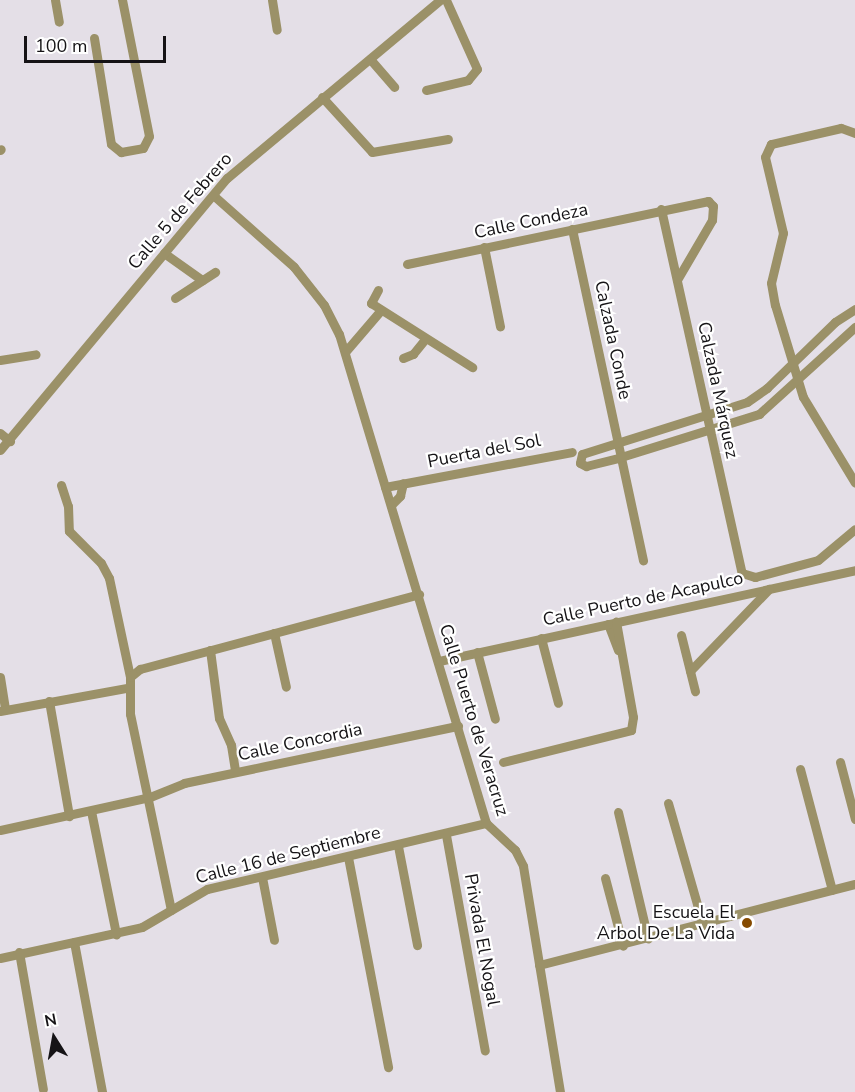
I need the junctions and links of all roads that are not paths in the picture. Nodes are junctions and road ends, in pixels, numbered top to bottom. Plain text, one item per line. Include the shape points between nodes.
1 (55, 0) edge
2 (122, 0) edge
3 (272, 0) edge
4 (440, 0) edge
5 (446, 0) edge
6 (58, 22) dead end
7 (277, 30) dead end
8 (94, 38) dead end
9 (370, 59) junction
10 (394, 87) dead end
11 (426, 90) dead end
12 (322, 97) junction
13 (855, 132) edge
14 (447, 140) dead end
15 (213, 195) junction
16 (661, 209) junction
17 (572, 229) junction
18 (484, 248) junction
19 (164, 253) junction
20 (407, 264) dead end
21 (215, 272) dead end
22 (202, 280) junction
23 (677, 280) junction
24 (378, 290) dead end
25 (175, 298) dead end
26 (855, 309) edge
27 (381, 310) junction
28 (500, 326) dead end
29 (855, 327) edge
30 (425, 339) junction
31 (345, 352) junction
32 (36, 354) dead end
33 (403, 358) dead end
34 (0, 360) edge
35 (791, 363) junction
36 (472, 367) dead end
37 (797, 383) junction
38 (707, 417) junction
39 (710, 430) junction
40 (0, 433) edge
41 (10, 441) junction
42 (618, 443) junction
43 (0, 450) edge
44 (572, 452) dead end
45 (621, 457) junction
46 (403, 483) junction
47 (855, 483) edge
48 (61, 485) dead end
49 (385, 487) junction
50 (391, 505) junction
51 (855, 529) edge
52 (644, 560) dead end
53 (855, 570) edge
54 (769, 589) junction
55 (419, 594) junction
56 (612, 623) junction
57 (274, 633) junction
58 (681, 635) dead end
59 (541, 638) junction
60 (210, 650) junction
61 (477, 652) junction
62 (439, 661) junction
63 (690, 671) junction
64 (0, 677) edge
65 (129, 677) junction
66 (286, 687) dead end
67 (128, 688) junction
68 (695, 691) dead end
69 (49, 700) junction
70 (558, 703) dead end
71 (2, 710) edge
72 (495, 719) dead end
73 (458, 726) junction
74 (503, 762) dead end
75 (840, 762) dead end
76 (800, 769) dead end
77 (236, 771) junction
78 (150, 797) junction
79 (668, 803) dead end
80 (91, 811) junction
81 (618, 812) dead end
82 (69, 816) junction
83 (855, 819) edge
84 (486, 823) junction
85 (0, 830) edge
86 (446, 835) junction
87 (398, 846) junction
88 (348, 857) junction
89 (262, 877) junction
90 (604, 878) dead end
91 (855, 884) edge
92 (832, 890) junction
93 (171, 910) junction
94 (703, 925) junction
95 (116, 934) junction
96 (648, 939) junction
97 (274, 940) dead end
98 (74, 942) junction
99 (417, 945) dead end
100 (623, 946) junction
101 (20, 952) junction
102 (0, 958) edge
103 (539, 965) junction
104 (485, 1051) dead end
105 (388, 1067) dead end
106 (43, 1089) dead end
107 (102, 1092) edge
108 (560, 1092) edge

1 - 6 street
2 - 8 street via 149,136 142,148 122,152 111,144
3 - 7 street
4 - 9 street, Calle 5 de Febrero
5 - 11 street via 477,64 475,75
9 - 10 street
9 - 12 street, Calle 5 de Febrero
12 - 14 street via 372,152
12 - 15 street, Calle 5 de Febrero via 243,162
13 - 35 street via 841,128 771,144 766,150 783,238 771,292
15 - 19 street, Calle 5 de Febrero
15 - 31 street, Calle Puerto de Veracruz via 306,280 330,315
16 - 17 street, Calle Condeza
16 - 23 street, Calzada Márquez
16 - 23 street, Calle Condeza via 704,201 713,206 712,220
17 - 18 street, Calle Condeza
17 - 42 street, Calzada Conde
18 - 20 street, Calle Condeza
18 - 28 street
19 - 22 street
19 - 41 street, Calle 5 de Febrero
21 - 22 street
22 - 25 street
23 - 38 street, Calzada Márquez
24 - 27 street via 371,303
26 - 35 street
27 - 30 street
27 - 31 street
29 - 37 street
30 - 33 street via 413,354
30 - 36 street
31 - 49 street, Calle Puerto de Veracruz
32 - 34 street
35 - 37 street
35 - 38 street via 757,396
37 - 39 street via 759,414
37 - 47 street via 809,410
38 - 39 street, Calzada Márquez
38 - 42 street
39 - 45 street
39 - 51 street, Calzada Márquez via 745,576 755,577 818,560
40 - 41 street
41 - 43 street, Calle 5 de Febrero
42 - 45 street, Calzada Conde
42 - 45 street via 582,454 579,460 586,466
44 - 46 street, Puerta del Sol
45 - 52 street, Calzada Conde
46 - 49 street, Puerta del Sol
46 - 50 street via 400,496
48 - 65 street via 68,506 69,531 101,563 109,578
49 - 50 street, Calle Puerto de Veracruz
50 - 55 street, Calle Puerto de Veracruz
53 - 54 street, Calle Puerto de Acapulco
54 - 56 street, Calle Puerto de Acapulco
54 - 63 street
55 - 57 street
55 - 62 street, Calle Puerto de Veracruz
56 - 59 street, Calle Puerto de Acapulco
56 - 74 street via 633,717 631,730
57 - 60 street
57 - 66 street
58 - 63 street
59 - 61 street, Calle Puerto de Acapulco
59 - 70 street
60 - 65 street via 140,669
60 - 77 street via 219,718 231,745
61 - 62 street, Calle Puerto de Acapulco
61 - 72 street
62 - 73 street, Calle Puerto de Veracruz
63 - 68 street
64 - 71 street
65 - 67 street
67 - 69 street
67 - 78 street via 138,755
69 - 71 street
69 - 82 street
73 - 77 street, Calle Concordia
73 - 84 street, Calle Puerto de Veracruz
75 - 83 street
76 - 92 street
77 - 78 street, Calle Concordia via 175,785
78 - 80 street, Calle Concordia
78 - 93 street
79 - 94 street
80 - 82 street, Calle Concordia
80 - 95 street
81 - 96 street
82 - 85 street, Calle Concordia
84 - 86 street, Calle 16 de Septiembre
84 - 103 street, Calle Puerto de Veracruz via 520,859
86 - 87 street, Calle 16 de Septiembre
86 - 104 street, Privada El Nogal
87 - 88 street, Calle 16 de Septiembre
87 - 99 street
88 - 89 street, Calle 16 de Septiembre
88 - 105 street
89 - 93 street, Calle 16 de Septiembre via 197,893
89 - 97 street
90 - 100 street
91 - 92 street
92 - 94 street
93 - 95 street, Calle 16 de Septiembre via 150,925
94 - 96 street
95 - 98 street, Calle 16 de Septiembre
96 - 100 street
98 - 101 street, Calle 16 de Septiembre
98 - 107 street
100 - 103 street
101 - 102 street, Calle 16 de Septiembre
101 - 106 street
103 - 108 street, Calle Puerto de Veracruz

